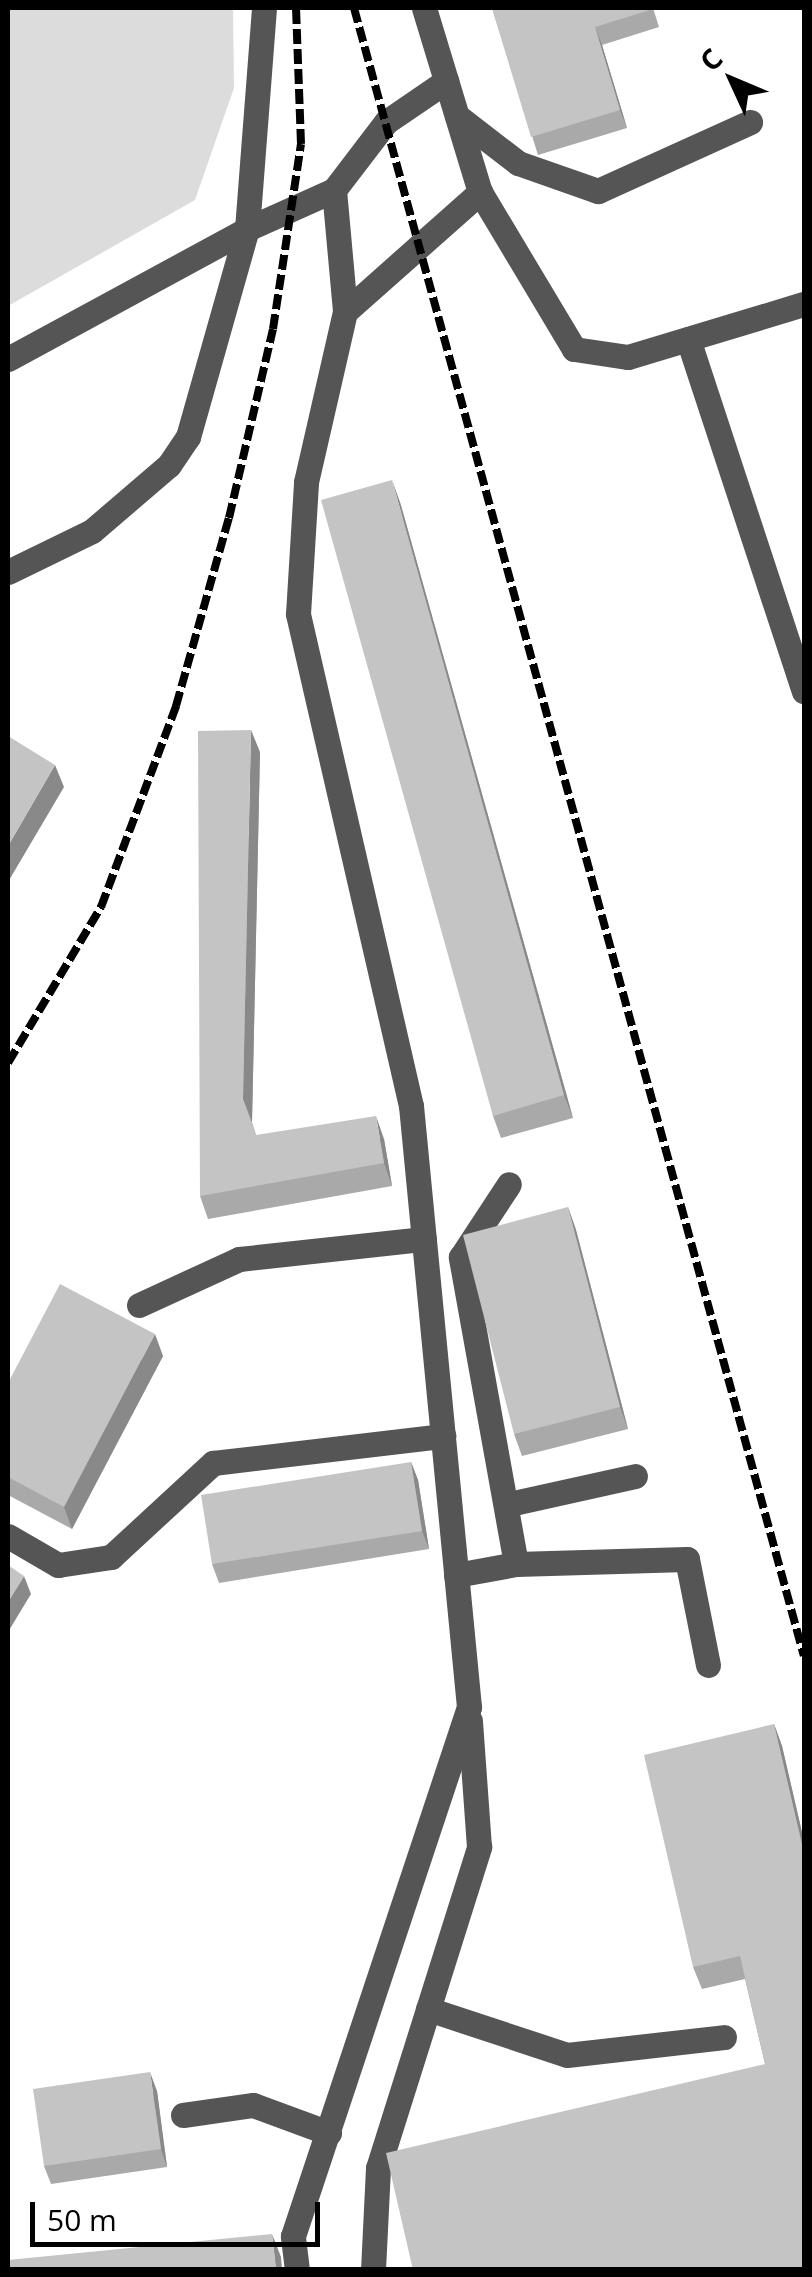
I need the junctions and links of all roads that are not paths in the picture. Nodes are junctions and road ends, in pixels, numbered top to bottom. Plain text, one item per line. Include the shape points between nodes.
1 (264, 8) edge
2 (424, 8) edge
3 (446, 81) junction
4 (457, 116) junction
5 (750, 122) dead end
6 (334, 190) junction
7 (480, 192) junction
8 (247, 229) junction
9 (804, 304) edge
10 (346, 312) junction
11 (688, 340) junction
12 (8, 360) edge
13 (8, 572) edge
14 (804, 691) edge
15 (510, 1184) dead end
16 (424, 1240) junction
17 (139, 1305) dead end
18 (442, 1436) junction
19 (635, 1476) dead end
20 (508, 1504) junction
21 (8, 1536) edge
22 (516, 1564) junction
23 (456, 1575) junction
24 (708, 1665) dead end
25 (469, 1707) junction
26 (428, 2008) junction
27 (724, 2036) dead end
28 (184, 2115) dead end
29 (329, 2133) junction
30 (297, 2270) edge
31 (373, 2270) edge

1 - 8 street
2 - 3 street
3 - 4 street
3 - 6 street via 386,122
4 - 5 street via 518,164 598,191
4 - 7 street
6 - 8 street
6 - 10 street
7 - 10 street
7 - 11 street via 574,349 628,357
8 - 12 street
8 - 13 street via 188,437 169,466 92,531
9 - 11 street
10 - 16 street via 306,482 298,614 411,1106
11 - 14 street
15 - 20 street via 461,1257
16 - 17 street via 240,1259
16 - 18 street
18 - 21 street via 213,1463 110,1556 58,1565
18 - 23 street
19 - 20 street
20 - 22 street
22 - 23 street
22 - 24 street via 688,1559
23 - 25 street
25 - 26 street via 479,1846
25 - 29 street
26 - 27 street via 567,2055
26 - 31 street via 378,2168
28 - 29 street via 252,2105
29 - 30 street via 294,2236

